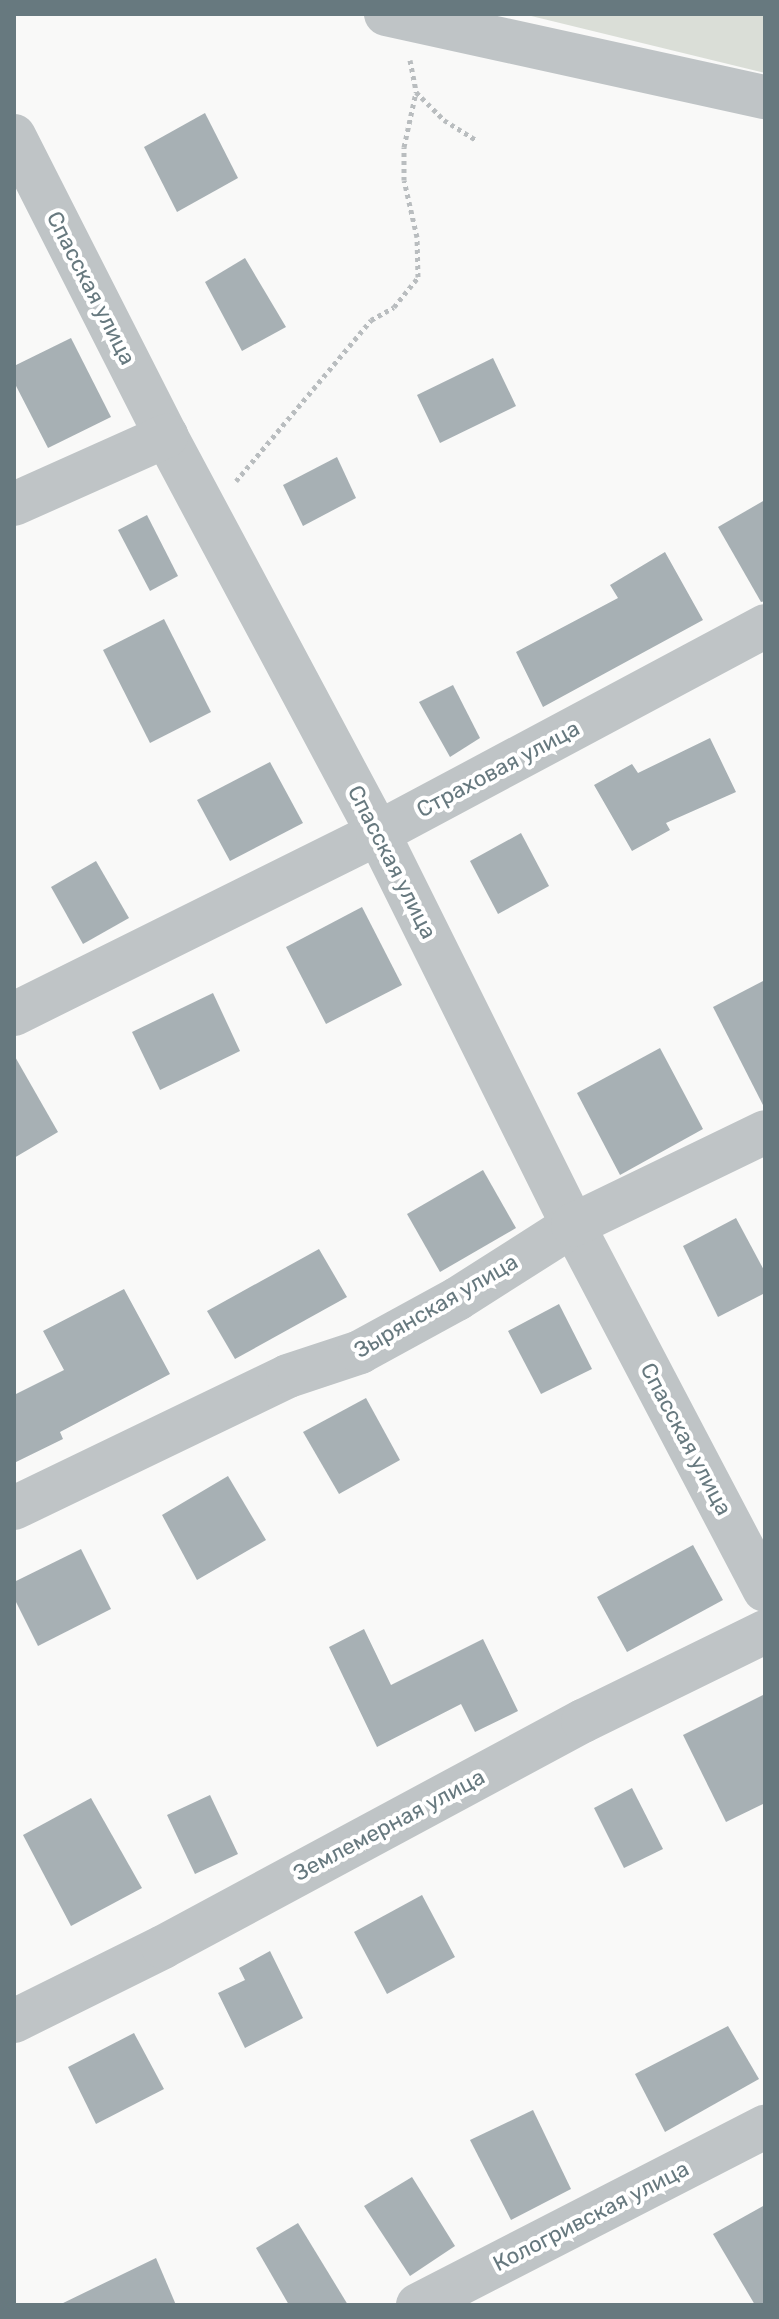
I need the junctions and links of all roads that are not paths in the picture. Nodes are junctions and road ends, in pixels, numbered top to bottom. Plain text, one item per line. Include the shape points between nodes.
1 (393, 15) edge
2 (765, 97) edge
3 (14, 136) edge
4 (166, 436) junction
5 (14, 504) edge
6 (765, 626) edge
7 (378, 833) junction
8 (14, 1014) edge
9 (765, 1132) edge
10 (573, 1225) junction
11 (14, 1508) edge
12 (765, 1590) edge
13 (765, 1632) edge
14 (14, 2021) edge
15 (765, 2127) edge
16 (418, 2305) edge

1 - 2 street
3 - 4 street, Спасская улица
4 - 5 street
4 - 7 street, Спасская улица
6 - 7 street, Страховая улица
7 - 8 street, Страховая улица
7 - 10 street, Спасская улица
9 - 10 street, Зырянская улица
10 - 11 street, Зырянская улица via 457,1299 360,1352 288,1376
10 - 12 street, Спасская улица
13 - 14 street, Землемерная улица via 583,1721 163,1947
15 - 16 street, Кологривская улица

